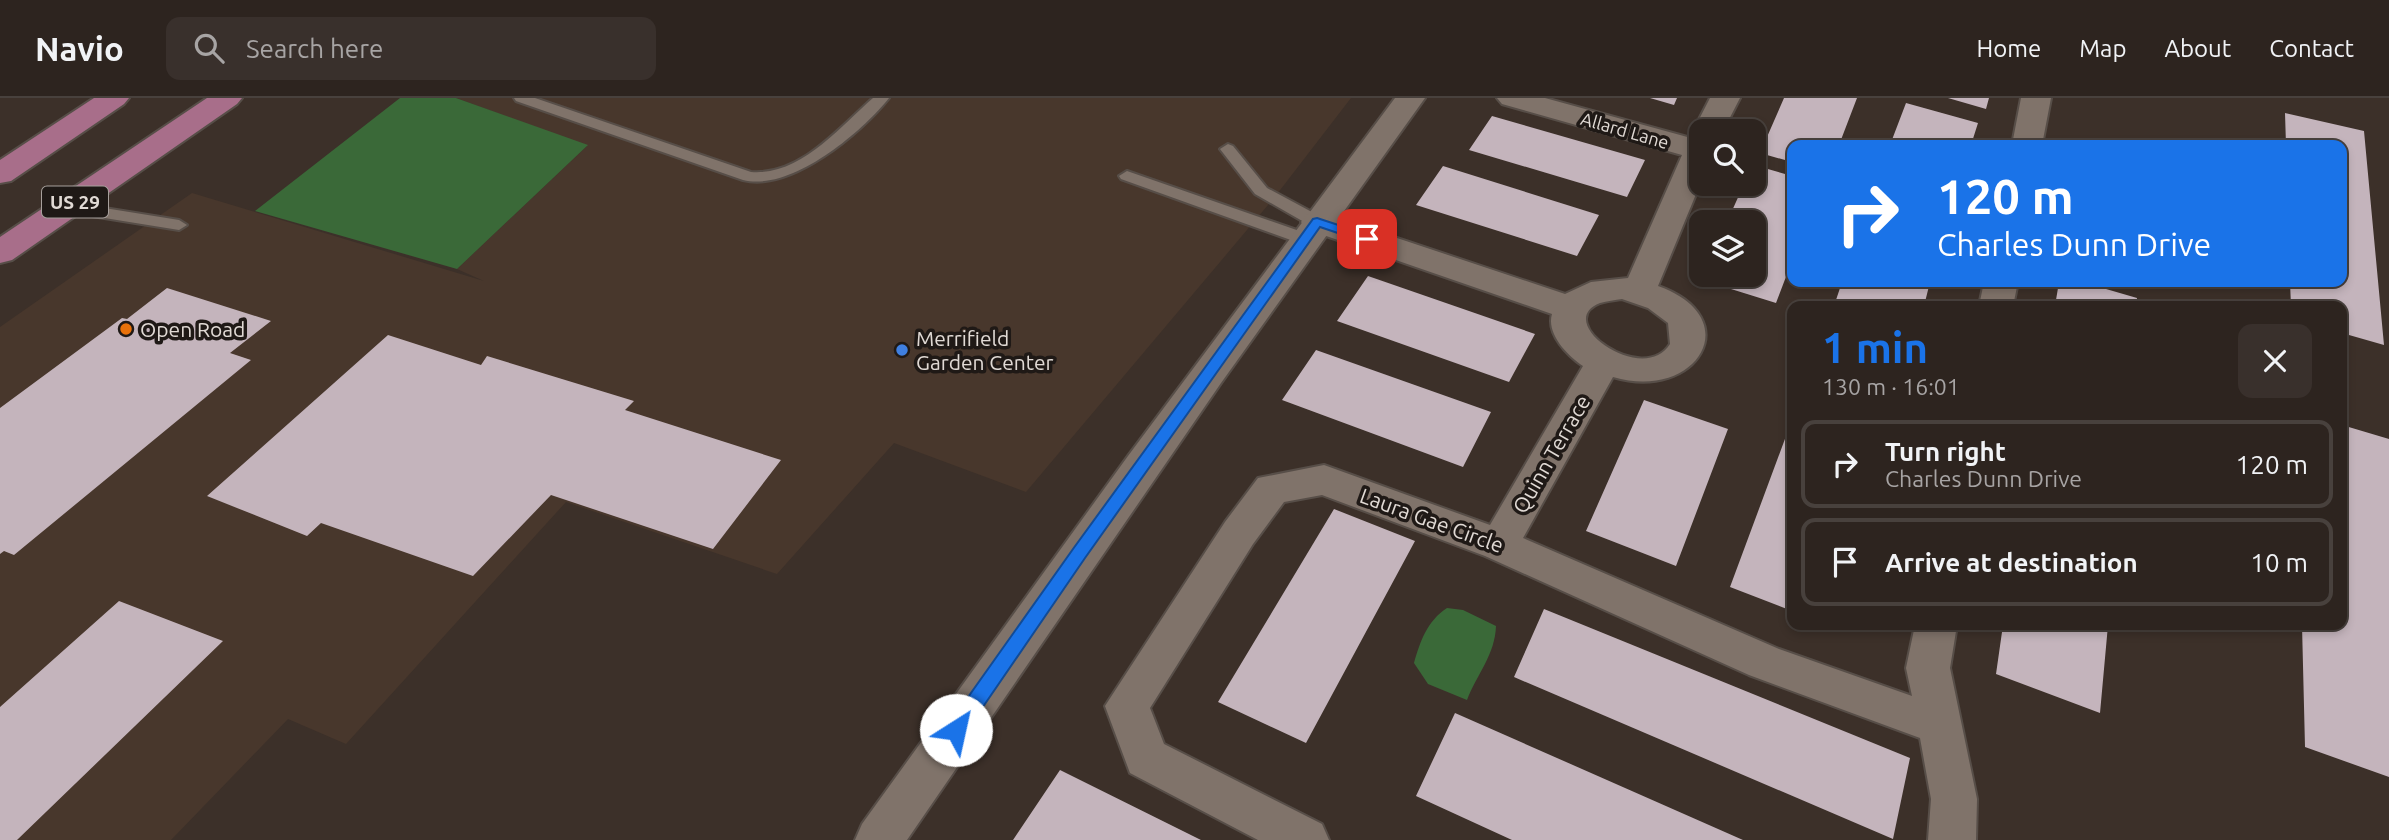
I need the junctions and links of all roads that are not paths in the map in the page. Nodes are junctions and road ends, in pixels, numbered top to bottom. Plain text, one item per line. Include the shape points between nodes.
1 (114, 98) edge
2 (195, 98) edge
3 (227, 98) edge
4 (521, 98) edge
5 (882, 98) edge
6 (1410, 98) edge
7 (1512, 98) edge
8 (1725, 98) edge
9 (2036, 98) edge
10 (1714, 119) edge
11 (1689, 139) edge
12 (2028, 140) edge
13 (1228, 149) dead end
14 (148, 151) junction
15 (0, 174) edge
16 (1689, 175) edge
17 (1127, 176) dead end
18 (68, 207) junction
19 (179, 225) dead end
20 (1311, 231) junction
21 (0, 252) edge
22 (1639, 291) junction
23 (1570, 308) junction
24 (1603, 363) junction
25 (1499, 544) junction
26 (1935, 630) edge
27 (1940, 726) junction
28 (879, 840) edge
29 (1305, 840) edge
30 (1952, 840) edge

1 - 15 main road
2 - 14 main road
3 - 14 main road, US 29
4 - 5 lane via 755,179 779,176 801,165
6 - 20 street
7 - 11 street, Allard Lane
8 - 10 street
9 - 12 street
13 - 20 lane via 1261,191
14 - 18 main road, US 29
16 - 22 street
17 - 20 lane
18 - 19 lane
18 - 21 main road, US 29
20 - 23 street
20 - 28 street
22 - 23 street via 1590,292
22 - 24 street via 1675,308 1690,335 1688,348 1665,368 1635,370
23 - 24 street via 1569,331 1577,344
24 - 25 street, Quinn Terrace
25 - 27 street, Laura Gae Circle via 1764,662
25 - 29 street, Laura Gae Circle via 1324,480 1272,489 1239,533 1126,706 1146,758
26 - 27 street via 1928,668
27 - 30 street via 1954,799

